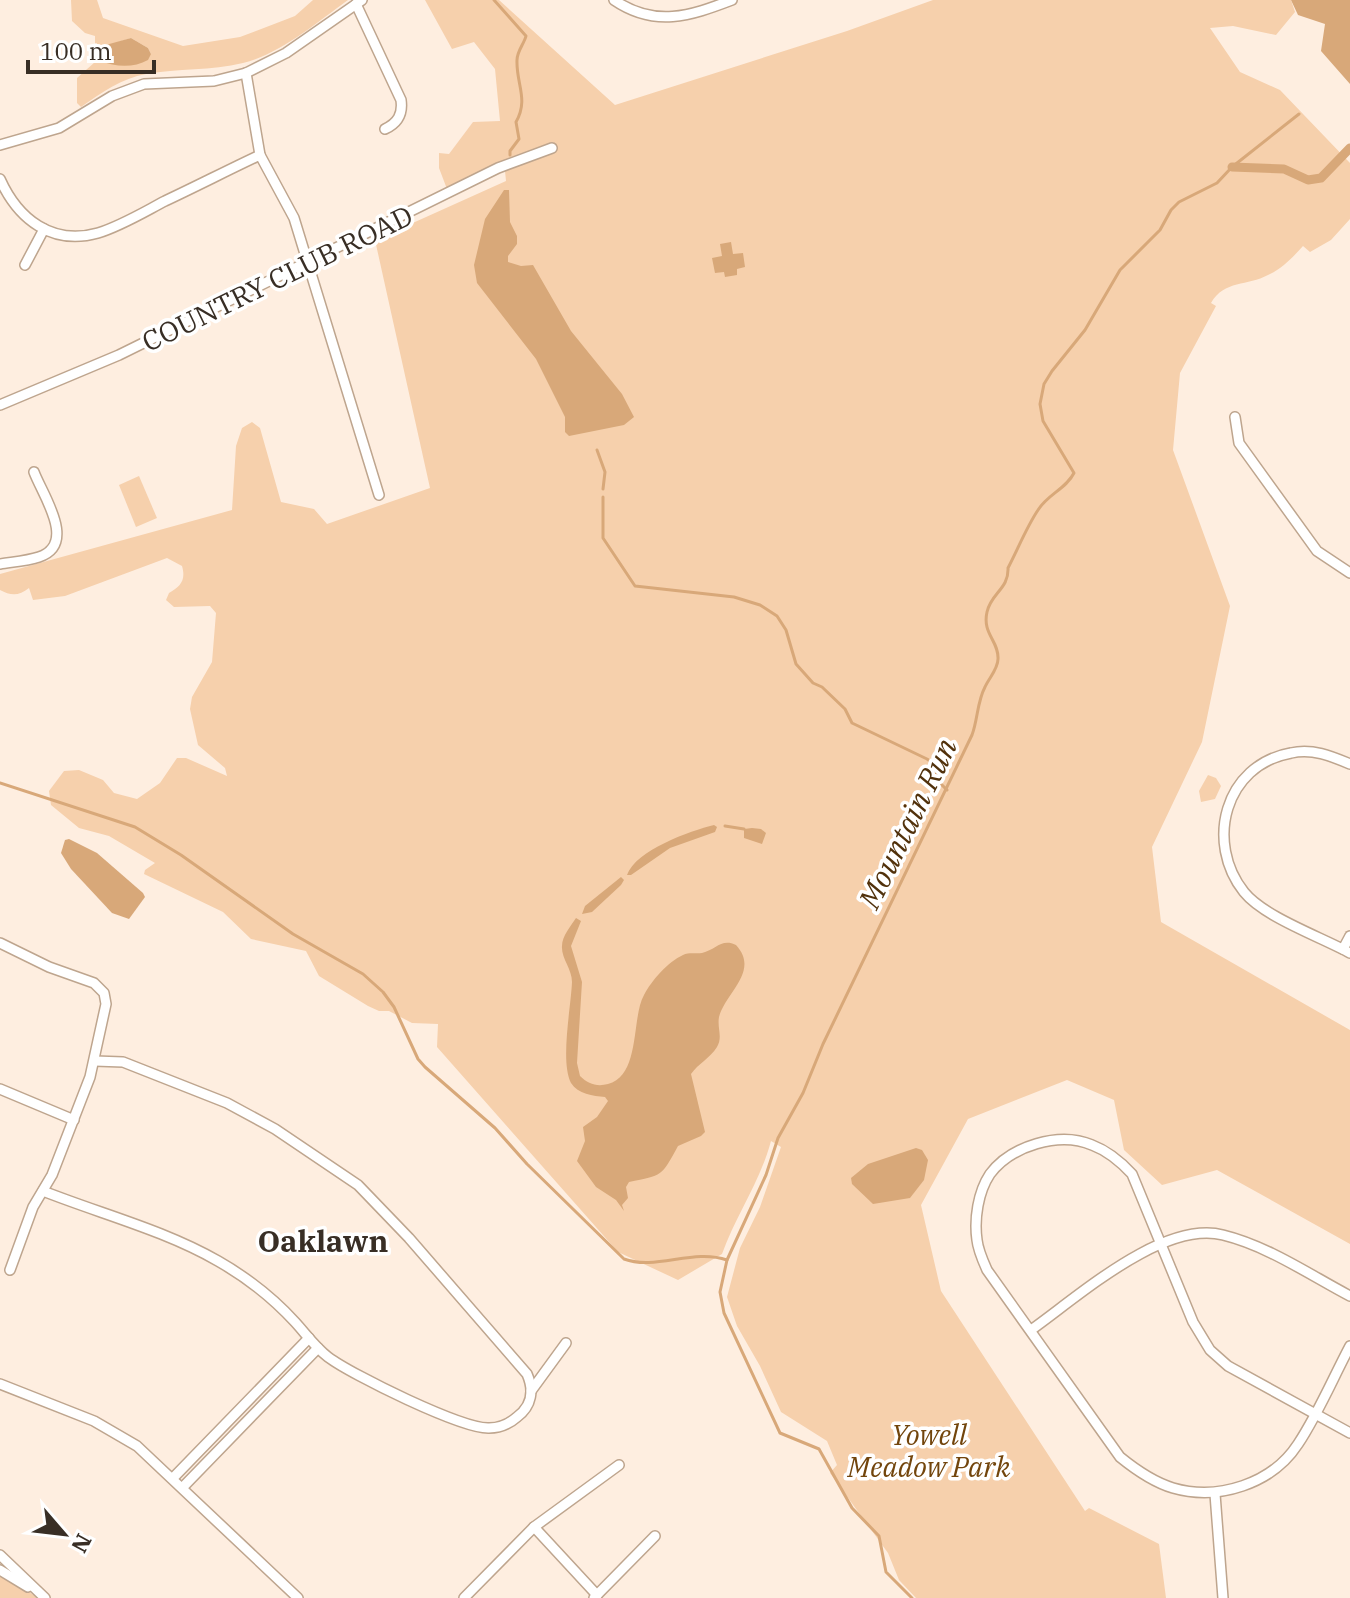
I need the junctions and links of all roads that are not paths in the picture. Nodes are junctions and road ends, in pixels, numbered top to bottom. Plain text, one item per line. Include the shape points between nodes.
1 (614, 0) edge
2 (732, 0) edge
3 (359, 2) edge
4 (246, 73) junction
5 (385, 129) dead end
6 (0, 145) edge
7 (552, 148) dead end
8 (260, 155) junction
9 (0, 179) edge
10 (44, 229) junction
11 (306, 262) junction
12 (25, 265) dead end
13 (0, 405) edge
14 (1235, 417) dead end
15 (34, 472) dead end
16 (379, 495) dead end
17 (0, 564) edge
18 (1350, 573) edge
19 (1350, 764) edge
20 (1350, 936) edge
21 (0, 943) edge
22 (1346, 951) edge
23 (95, 1061) junction
24 (0, 1089) edge
25 (74, 1120) junction
26 (43, 1191) junction
27 (1161, 1243) junction
28 (10, 1270) dead end
29 (1350, 1296) edge
30 (1031, 1330) junction
31 (309, 1338) junction
32 (566, 1343) dead end
33 (1350, 1346) edge
34 (318, 1348) junction
35 (0, 1384) edge
36 (531, 1391) junction
37 (1315, 1413) junction
38 (1350, 1433) edge
39 (619, 1465) dead end
40 (173, 1478) junction
41 (183, 1487) junction
42 (1215, 1494) junction
43 (534, 1527) junction
44 (655, 1536) dead end
45 (0, 1555) edge
46 (0, 1570) edge
47 (596, 1597) edge
48 (45, 1598) edge
49 (298, 1598) edge
50 (464, 1598) edge
51 (1223, 1598) edge

1 - 2 street via 664,18 691,16
3 - 4 street via 286,53
3 - 5 street via 401,100 400,116
4 - 6 street via 214,81 144,84 112,96 59,128
4 - 8 street
7 - 11 street, COUNTRY CLUB ROAD via 498,168
8 - 10 street via 101,232 75,235
8 - 11 street via 288,204
9 - 10 street via 22,215
10 - 12 street
11 - 13 street, COUNTRY CLUB ROAD via 119,355
11 - 16 street
14 - 18 street via 1239,443 1317,551
15 - 17 street via 53,514 55,541 38,557
19 - 22 street via 1324,753 1291,753 1265,763 1244,778 1223,822 1223,850 1232,876 1247,896
20 - 22 street
21 - 23 street via 100,987 106,1004
23 - 25 street
23 - 36 street via 123,1062 227,1103 358,1185 527,1374
24 - 25 street
25 - 26 street
26 - 28 street
26 - 31 street via 218,1261 269,1298
27 - 29 street via 1195,1233 1221,1234
27 - 30 street
27 - 30 street via 1132,1174 1117,1158 1089,1143 1062,1139 1009,1156 990,1175 979,1200 977,1242 987,1270
27 - 37 street via 1210,1350 1228,1366
30 - 42 street via 1120,1457 1142,1475 1173,1488
31 - 34 street
31 - 40 street
32 - 36 street
33 - 37 street
34 - 36 street via 373,1383 479,1427 498,1427 515,1419 527,1407
34 - 41 street
35 - 40 street via 112,1429
37 - 38 street
37 - 42 street via 1297,1446 1274,1469 1250,1484
39 - 43 street
40 - 41 street
41 - 49 street
42 - 51 street
43 - 47 street
43 - 50 street
44 - 47 street
45 - 48 street
46 - 48 street

